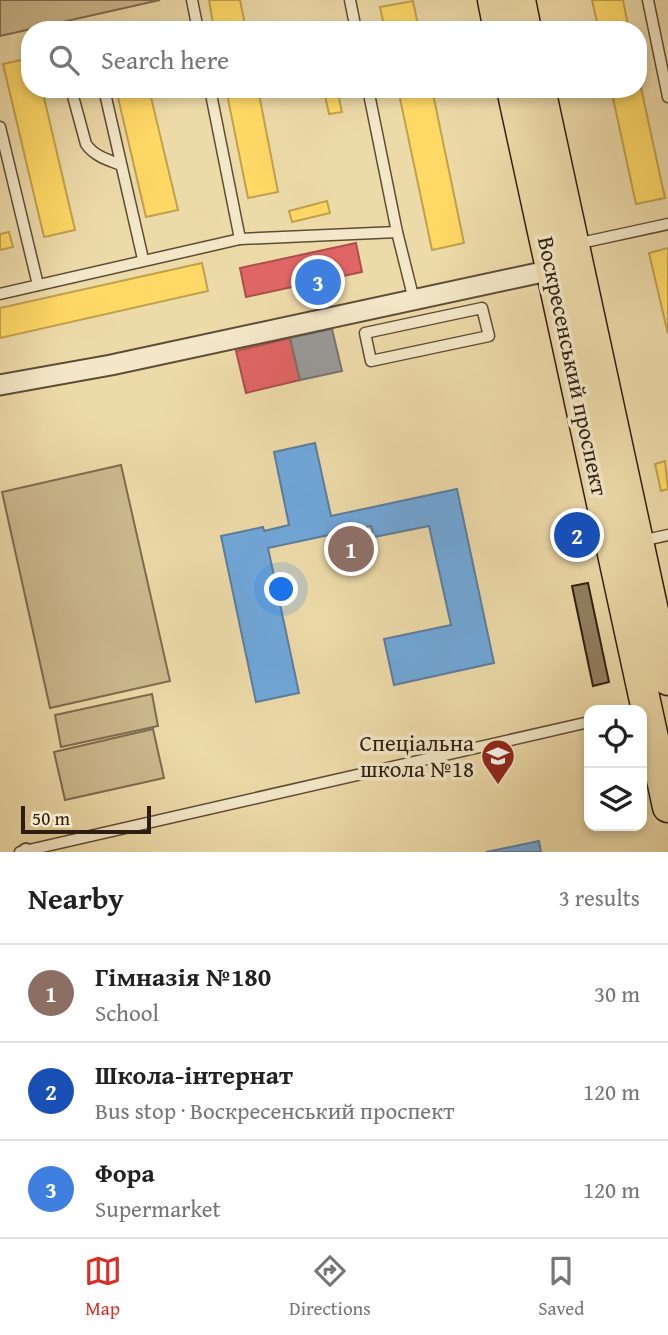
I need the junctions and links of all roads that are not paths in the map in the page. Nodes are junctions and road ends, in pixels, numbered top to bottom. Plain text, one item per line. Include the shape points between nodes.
1 (192, 0) edge
2 (350, 0) edge
3 (493, 0) edge
4 (520, 0) edge
5 (648, 0) edge
6 (196, 21) edge
7 (354, 21) edge
8 (497, 21) edge
9 (524, 21) edge
10 (668, 97) edge
11 (73, 98) edge
12 (106, 98) edge
13 (212, 98) edge
14 (370, 98) edge
15 (514, 98) edge
16 (542, 98) edge
17 (0, 127) edge
18 (121, 165) junction
19 (668, 224) edge
20 (397, 232) junction
21 (240, 239) junction
22 (574, 245) junction
23 (143, 259) junction
24 (552, 270) junction
25 (38, 285) junction
26 (0, 293) edge
27 (405, 302) junction
28 (402, 325) junction
29 (0, 385) edge
30 (668, 535) edge
31 (638, 542) junction
32 (668, 680) edge
33 (642, 705) edge
34 (584, 723) edge
35 (647, 726) edge
36 (668, 807) edge
37 (24, 852) edge

1 - 6 lane
2 - 7 lane
3 - 8 main road
4 - 9 main road
5 - 10 lane
11 - 18 lane via 86,144 98,156
12 - 18 lane
13 - 21 lane
14 - 20 lane
15 - 24 main road, Воскресенський проспект
16 - 22 main road, Воскресенський проспект
17 - 25 lane
18 - 23 lane
19 - 22 lane
20 - 21 lane
20 - 27 lane
21 - 23 lane
22 - 31 main road, Воскресенський проспект
23 - 25 lane
24 - 27 street
24 - 33 main road, Воскресенський проспект
25 - 26 lane
27 - 28 lane
27 - 29 street
28 - 28 lane via 482,308 489,336 371,361 365,333
30 - 31 lane
31 - 32 main road, Воскресенський проспект
34 - 37 lane
35 - 36 main road, Воскресенський проспект

